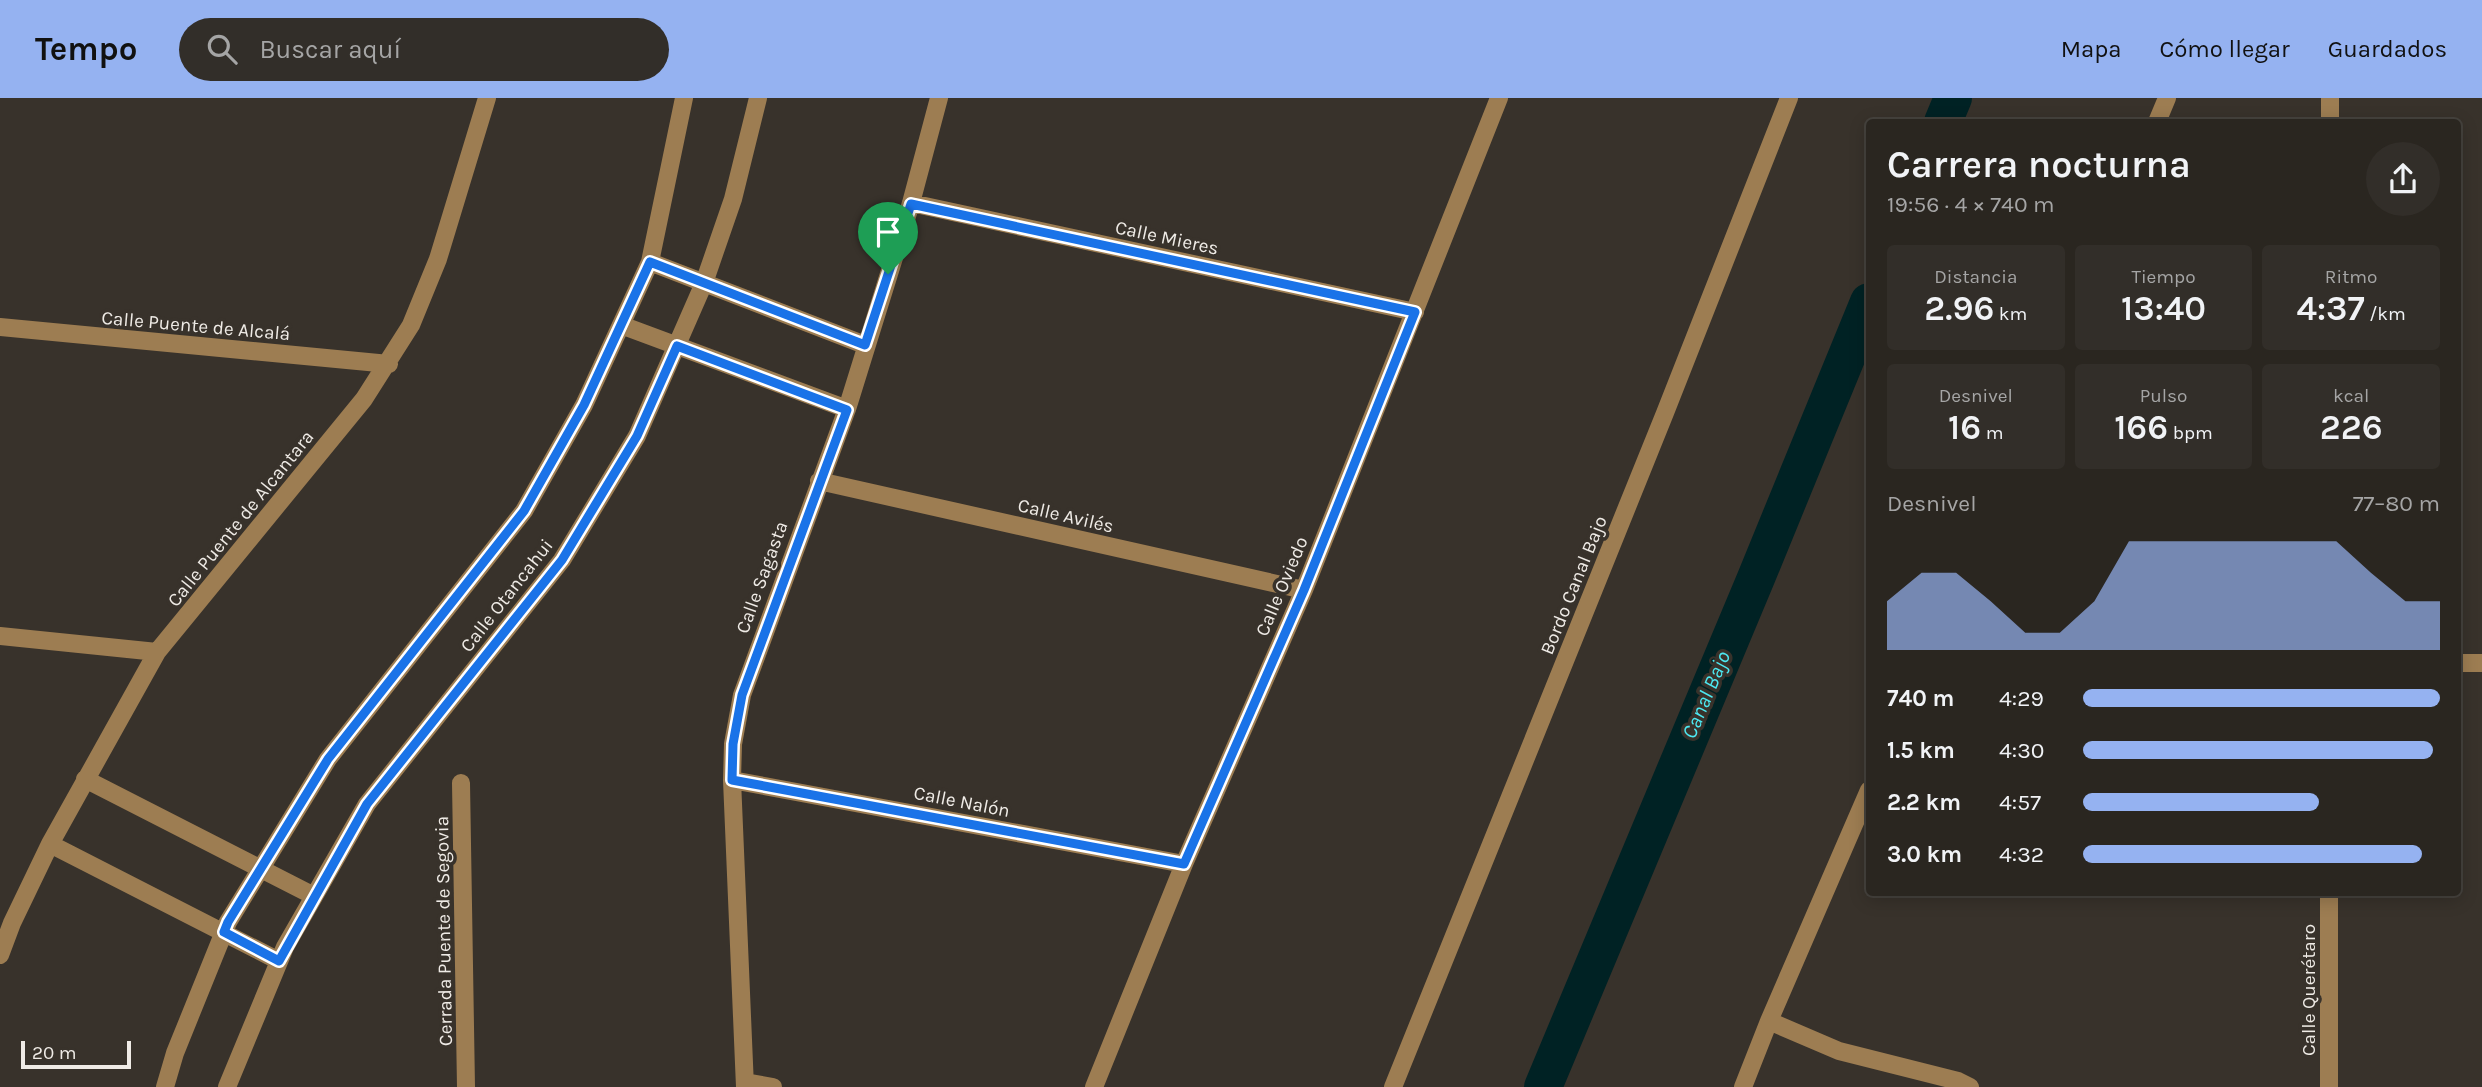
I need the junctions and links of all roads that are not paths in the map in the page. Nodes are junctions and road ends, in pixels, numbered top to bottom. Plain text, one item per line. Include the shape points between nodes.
1 (488, 98) edge
2 (684, 98) edge
3 (758, 98) edge
4 (939, 98) edge
5 (1499, 98) edge
6 (1789, 98) edge
7 (2167, 98) edge
8 (2330, 98) edge
9 (2158, 119) edge
10 (2330, 119) edge
11 (911, 204) junction
12 (650, 262) junction
13 (705, 283) junction
14 (1415, 312) junction
15 (621, 326) junction
16 (0, 327) edge
17 (865, 345) junction
18 (677, 346) junction
19 (388, 364) junction
20 (847, 410) junction
21 (819, 481) junction
22 (1304, 590) junction
23 (0, 636) edge
24 (157, 652) junction
25 (2461, 663) edge
26 (2482, 663) edge
27 (85, 779) junction
28 (732, 780) junction
29 (461, 783) dead end
30 (1866, 797) edge
31 (50, 844) junction
32 (1184, 864) junction
33 (261, 868) junction
34 (314, 896) junction
35 (2329, 896) edge
36 (6, 922) edge
37 (224, 932) junction
38 (0, 955) edge
39 (279, 961) junction
40 (1769, 1021) junction
41 (463, 1084) edge
42 (745, 1084) edge
43 (165, 1087) edge
44 (227, 1087) edge
45 (774, 1087) edge
46 (1094, 1087) edge
47 (1393, 1087) edge
48 (1743, 1087) edge
49 (1970, 1087) edge
50 (2329, 1087) edge

1 - 19 street, Calle Puente de Alcantara via 438,259 411,325
2 - 12 street, Calle Otancahui
3 - 13 street, Calle Otancahui via 733,199
4 - 11 street, Calle Sagasta
5 - 14 street, Calle Oviedo
6 - 47 street, Bordo Canal Bajo
7 - 9 street
8 - 10 street
11 - 14 street, Calle Mieres
11 - 17 street, Calle Sagasta
12 - 13 street
12 - 15 street, Calle Otancahui
13 - 17 street
13 - 18 street, Calle Otancahui
14 - 22 street, Calle Oviedo
15 - 18 street
15 - 33 street, Calle Otancahui via 584,405 524,511 328,759
16 - 19 street, Calle Puente de Alcalá
17 - 20 street, Calle Sagasta
18 - 20 street
18 - 34 street, Calle Otancahui via 637,436 562,560 367,804
19 - 24 street, Calle Puente de Alcantara
20 - 21 street, Calle Sagasta
21 - 22 street, Calle Avilés
21 - 28 street, Calle Sagasta via 742,695
22 - 32 street, Calle Oviedo
23 - 24 street
24 - 27 street, Calle Puente de Alcantara
25 - 26 street
27 - 31 street, Calle Puente de Alcantara
27 - 33 street
28 - 32 street, Calle Nalón
28 - 42 street, Calle Sagasta
29 - 41 street, Cerrada Puente de Segovia
30 - 40 street
31 - 36 street, Calle Puente de Alcantara
31 - 37 street
32 - 46 street, Calle Oviedo
33 - 34 street
33 - 37 street, Calle Otancahui
34 - 39 street, Calle Otancahui
35 - 50 street, Calle Querétaro
36 - 38 street, Calle Puente de Alcantara
37 - 39 street
37 - 43 street, Calle Otancahui
39 - 44 street, Calle Otancahui
40 - 48 street
40 - 49 street via 1839,1051
42 - 45 street

